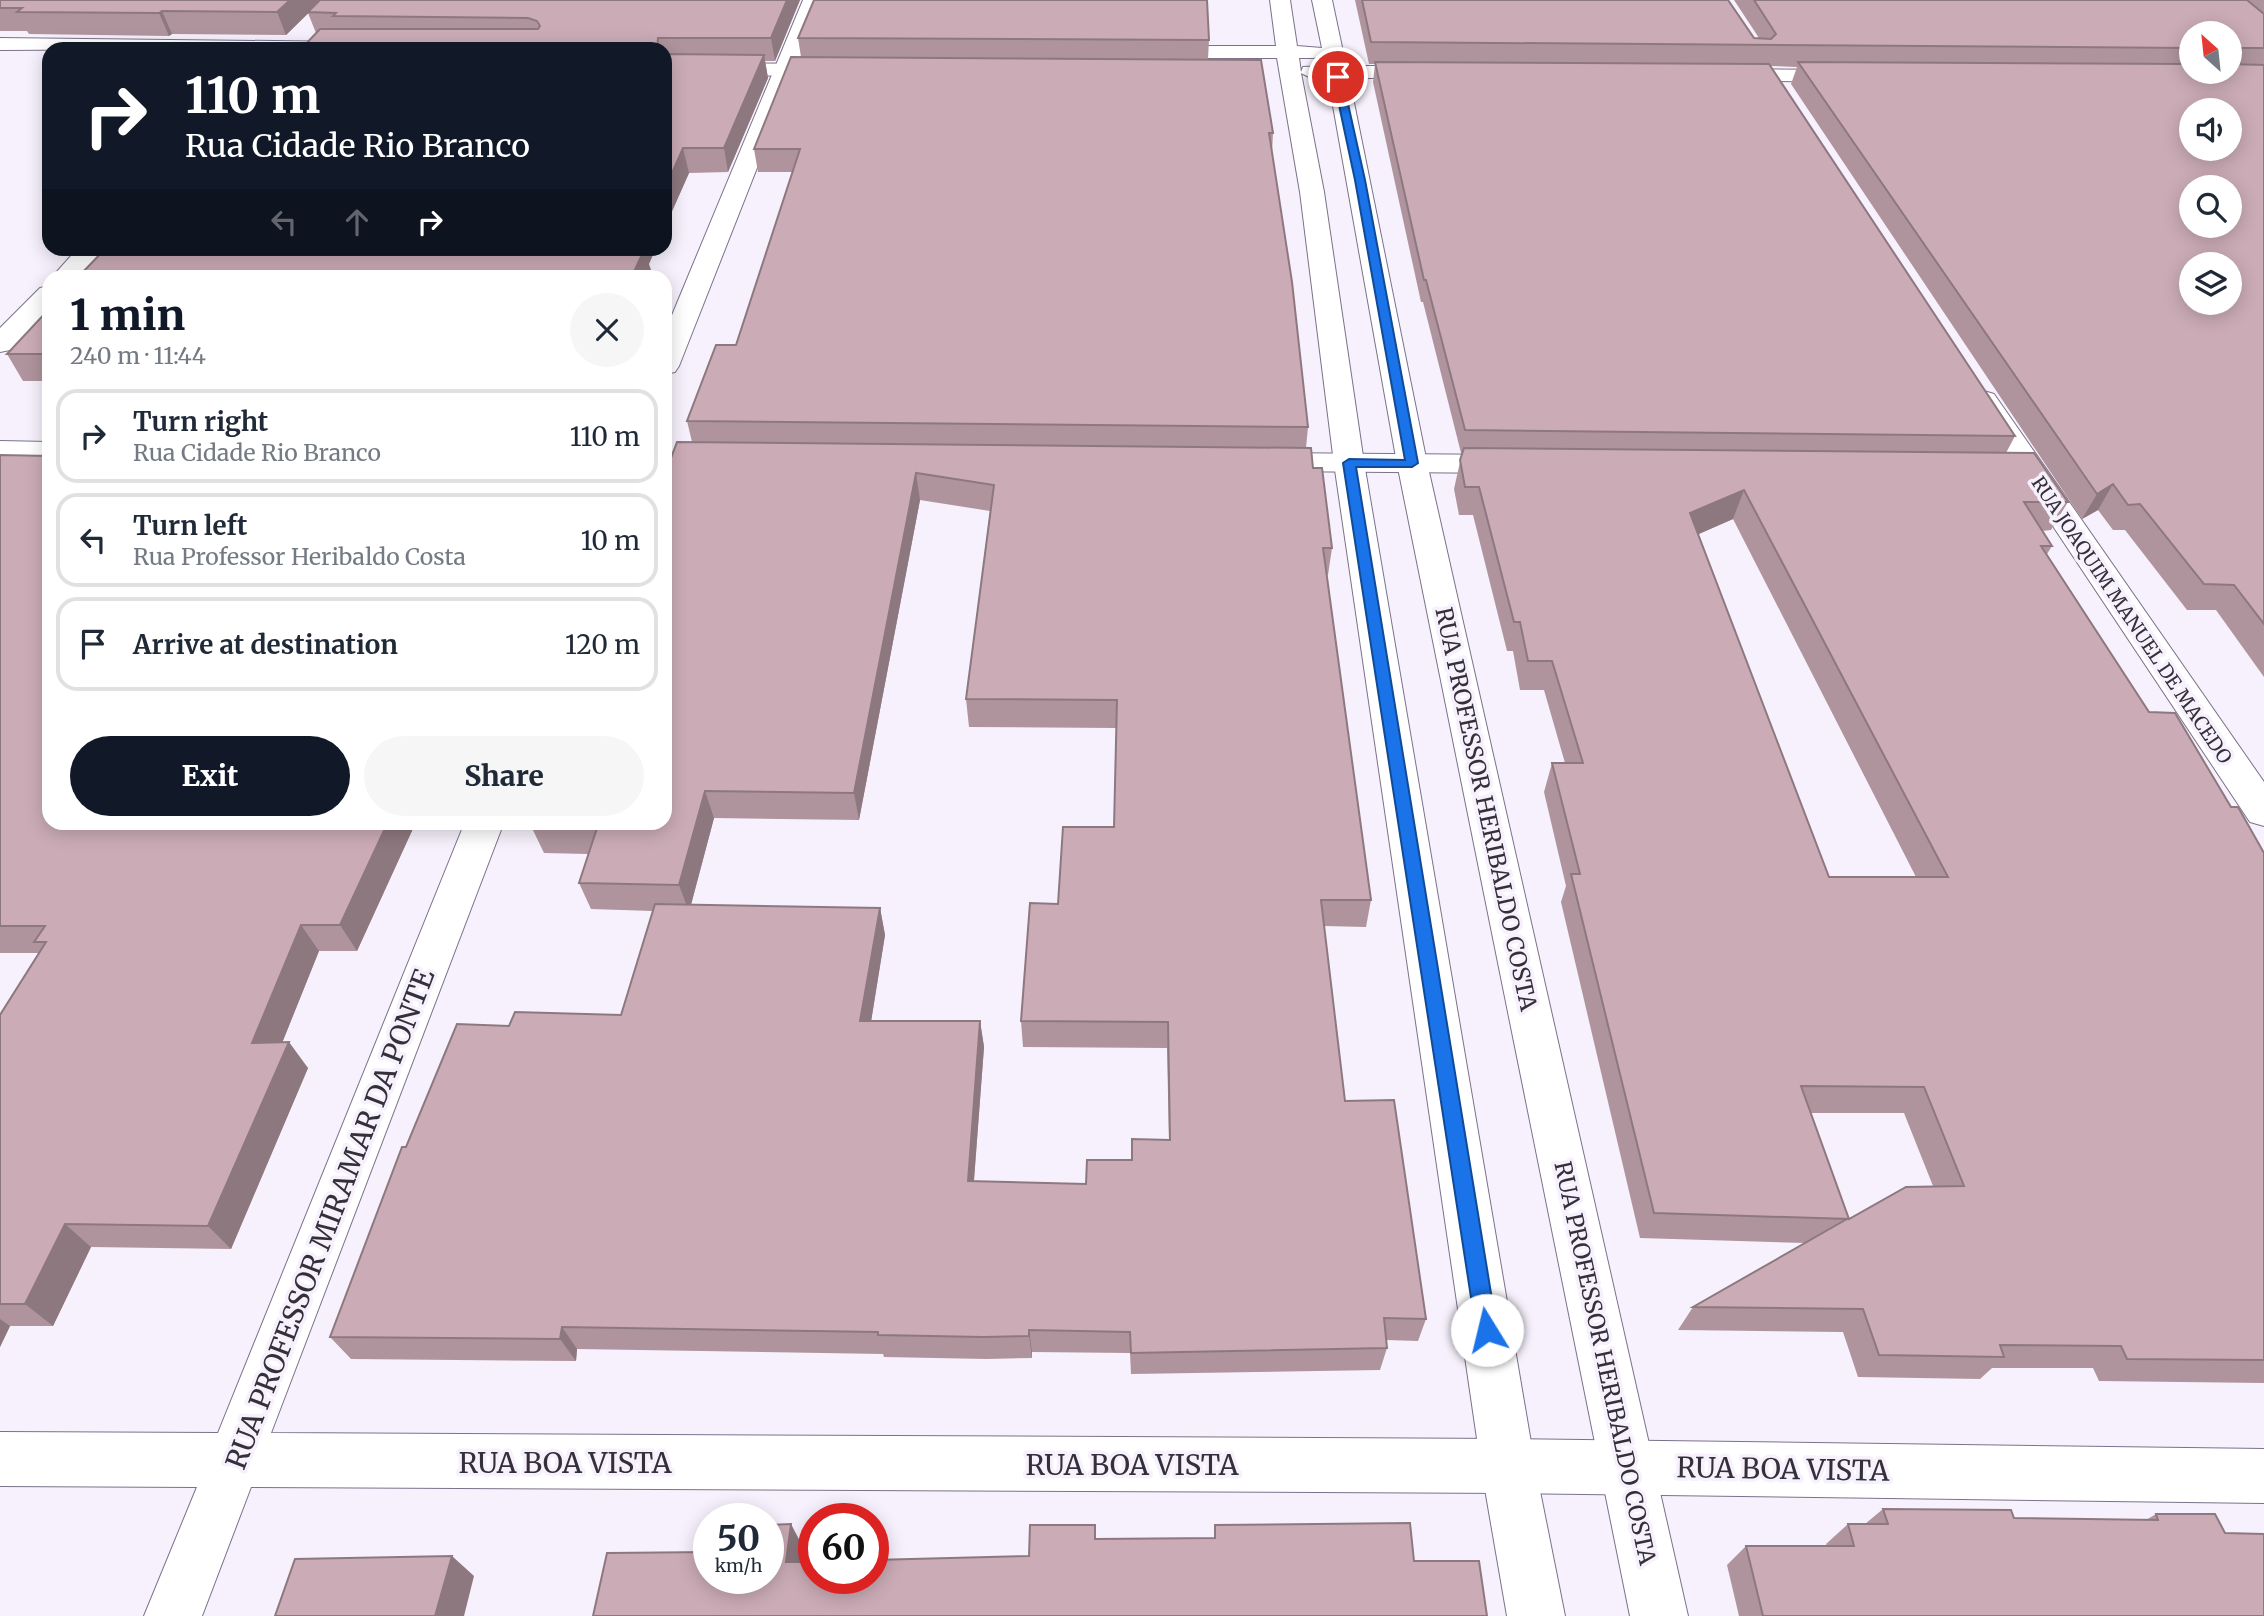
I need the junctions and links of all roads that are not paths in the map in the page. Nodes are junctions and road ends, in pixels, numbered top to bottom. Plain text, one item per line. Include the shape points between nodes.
1 (813, 0) edge
2 (1280, 0) edge
3 (1322, 0) edge
4 (312, 25) edge
5 (294, 42) edge
6 (0, 44) edge
7 (672, 50) edge
8 (42, 53) edge
9 (42, 56) edge
10 (788, 60) junction
11 (851, 60) edge
12 (0, 61) edge
13 (1142, 61) edge
14 (1289, 62) junction
15 (1335, 62) junction
16 (1442, 63) edge
17 (672, 68) edge
18 (1704, 75) edge
19 (1867, 76) edge
20 (85, 256) edge
21 (72, 270) edge
22 (42, 301) edge
23 (0, 344) edge
24 (672, 349) edge
25 (1969, 377) edge
26 (0, 450) edge
27 (42, 451) edge
28 (1238, 462) edge
29 (1349, 463) junction
30 (1412, 463) junction
31 (1536, 465) edge
32 (2264, 812) edge
33 (482, 830) edge
34 (0, 1459) edge
35 (235, 1461) junction
36 (1508, 1466) junction
37 (1627, 1467) junction
38 (2264, 1476) edge
39 (173, 1616) edge
40 (1536, 1616) edge
41 (1659, 1616) edge

1 - 10 main road
2 - 14 main road
3 - 15 main road, RUA PROFESSOR HERIBALDO COSTA
4 - 5 main road
6 - 8 main road
7 - 10 main road
9 - 12 main road
10 - 11 main road
10 - 17 main road
10 - 24 main road
13 - 14 main road
14 - 15 main road
14 - 29 main road via 1312,192
15 - 16 main road
15 - 30 main road, RUA PROFESSOR HERIBALDO COSTA
18 - 19 main road via 1779,87
20 - 21 main road
22 - 23 main road
25 - 32 main road, RUA JOAQUIM MANUEL DE MACEDO via 2016,470
26 - 27 main road
28 - 29 main road
29 - 30 main road
29 - 36 main road
30 - 31 main road
30 - 37 main road, RUA PROFESSOR HERIBALDO COSTA
33 - 35 main road, RUA PROFESSOR MIRAMAR DA PONTE
34 - 35 main road, RUA BOA VISTA
35 - 36 main road, RUA BOA VISTA
35 - 39 main road, RUA PROFESSOR MIRAMAR DA PONTE
36 - 37 main road, RUA BOA VISTA
36 - 40 main road
37 - 38 main road, RUA BOA VISTA
37 - 41 main road, RUA PROFESSOR HERIBALDO COSTA

